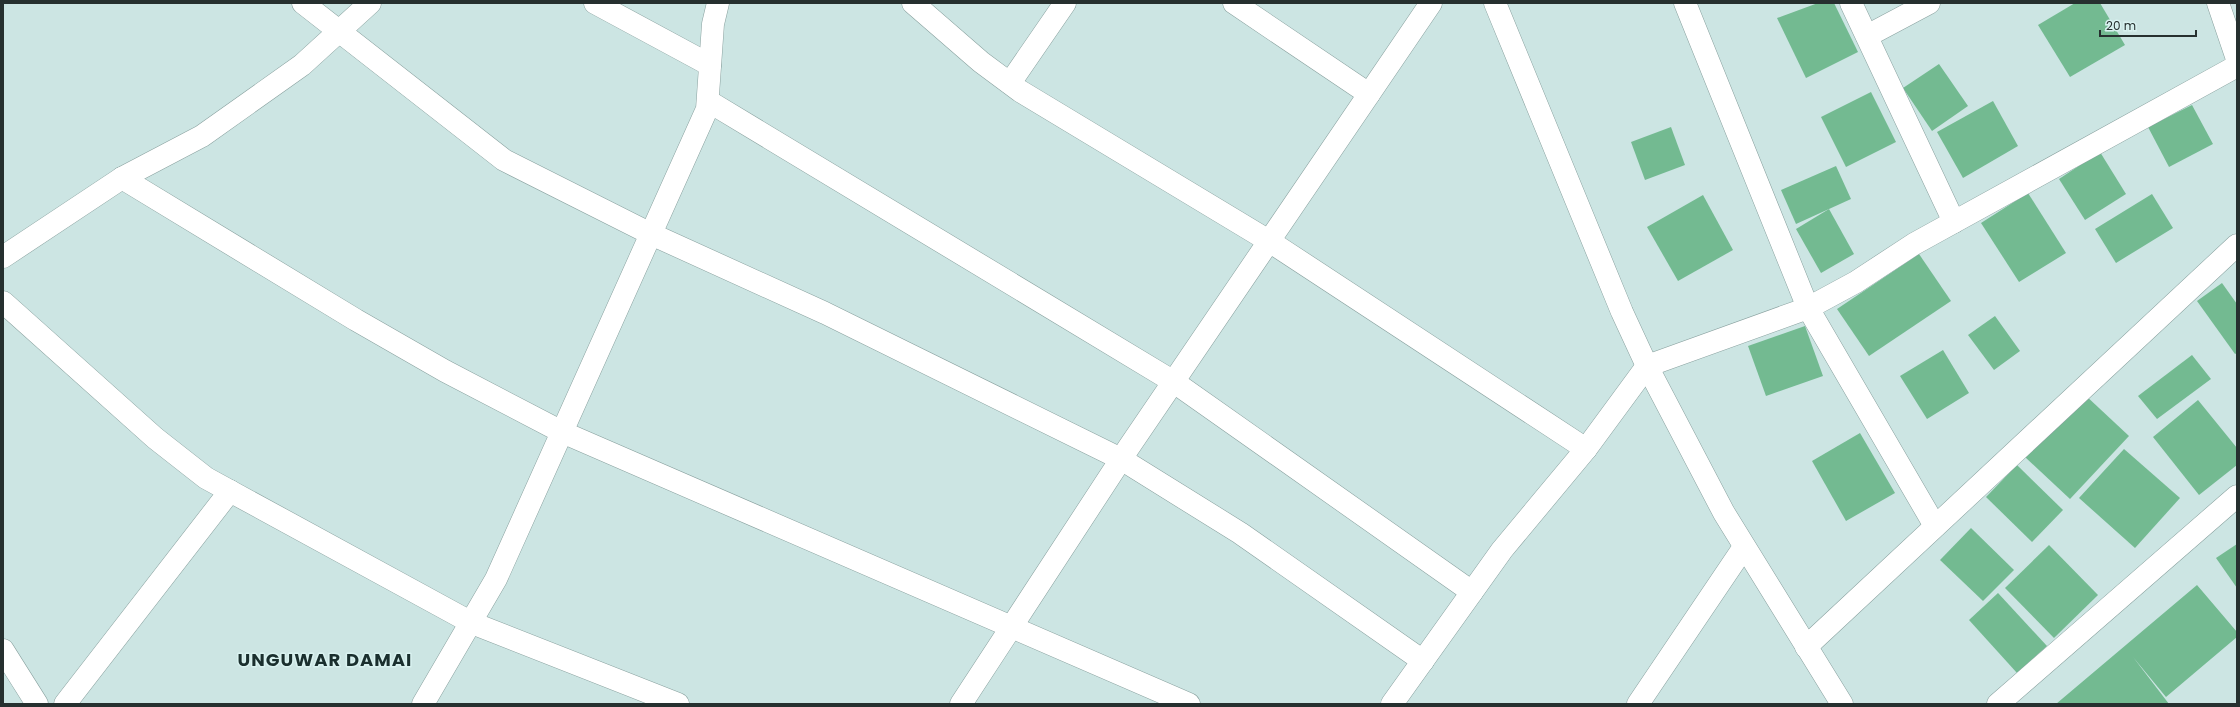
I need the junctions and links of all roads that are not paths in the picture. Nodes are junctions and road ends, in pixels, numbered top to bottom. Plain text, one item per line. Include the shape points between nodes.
1 (303, 3) edge
2 (370, 3) edge
3 (595, 3) edge
4 (718, 3) edge
5 (913, 3) edge
6 (1065, 3) edge
7 (1234, 3) edge
8 (1431, 3) edge
9 (1495, 3) edge
10 (1685, 3) edge
11 (1851, 3) edge
12 (1929, 3) edge
13 (2218, 3) edge
14 (338, 32) junction
15 (1867, 36) junction
16 (2237, 59) edge
17 (710, 65) junction
18 (2237, 66) edge
19 (1010, 83) junction
20 (1369, 94) junction
21 (708, 101) junction
22 (122, 178) junction
23 (1954, 222) junction
24 (651, 234) junction
25 (1269, 241) junction
26 (2237, 245) edge
27 (3, 257) edge
28 (3, 302) edge
29 (1808, 308) junction
30 (1647, 366) junction
31 (1174, 382) junction
32 (562, 432) junction
33 (1586, 449) junction
34 (1122, 459) junction
35 (230, 490) junction
36 (2237, 496) edge
37 (1935, 526) junction
38 (1744, 547) junction
39 (1472, 592) junction
40 (472, 623) junction
41 (1013, 627) junction
42 (1806, 647) junction
43 (3, 650) edge
44 (1423, 661) junction
45 (36, 704) edge
46 (65, 704) edge
47 (423, 704) edge
48 (678, 704) edge
49 (961, 704) edge
50 (1189, 704) edge
51 (1392, 704) edge
52 (1638, 704) edge
53 (1842, 704) edge
54 (1998, 704) edge

1 - 14 street
2 - 14 street
3 - 17 street
4 - 17 street via 713,24
5 - 19 street via 981,62
6 - 19 street
7 - 20 street
8 - 20 street
9 - 30 street via 1622,312
10 - 29 street
11 - 15 street
12 - 15 street
13 - 16 street
14 - 22 street via 302,65 202,136
14 - 24 street via 504,160
15 - 23 street
17 - 21 street
18 - 23 street
19 - 25 street
20 - 25 street
21 - 24 street via 707,109
21 - 31 street
22 - 27 street
22 - 32 street via 356,320 445,371
23 - 29 street
24 - 32 street
24 - 34 street via 825,313
25 - 31 street
25 - 33 street
26 - 37 street
28 - 35 street via 156,438 206,478
29 - 30 street
29 - 37 street
30 - 33 street
30 - 38 street
31 - 34 street
31 - 39 street
32 - 40 street via 496,579
32 - 41 street
33 - 39 street via 1502,550
34 - 41 street
34 - 44 street via 1240,533
35 - 40 street
35 - 46 street
36 - 54 street
37 - 42 street
38 - 42 street
38 - 52 street
39 - 44 street
40 - 47 street
40 - 48 street
41 - 49 street
41 - 50 street
42 - 53 street
43 - 45 street
44 - 51 street

